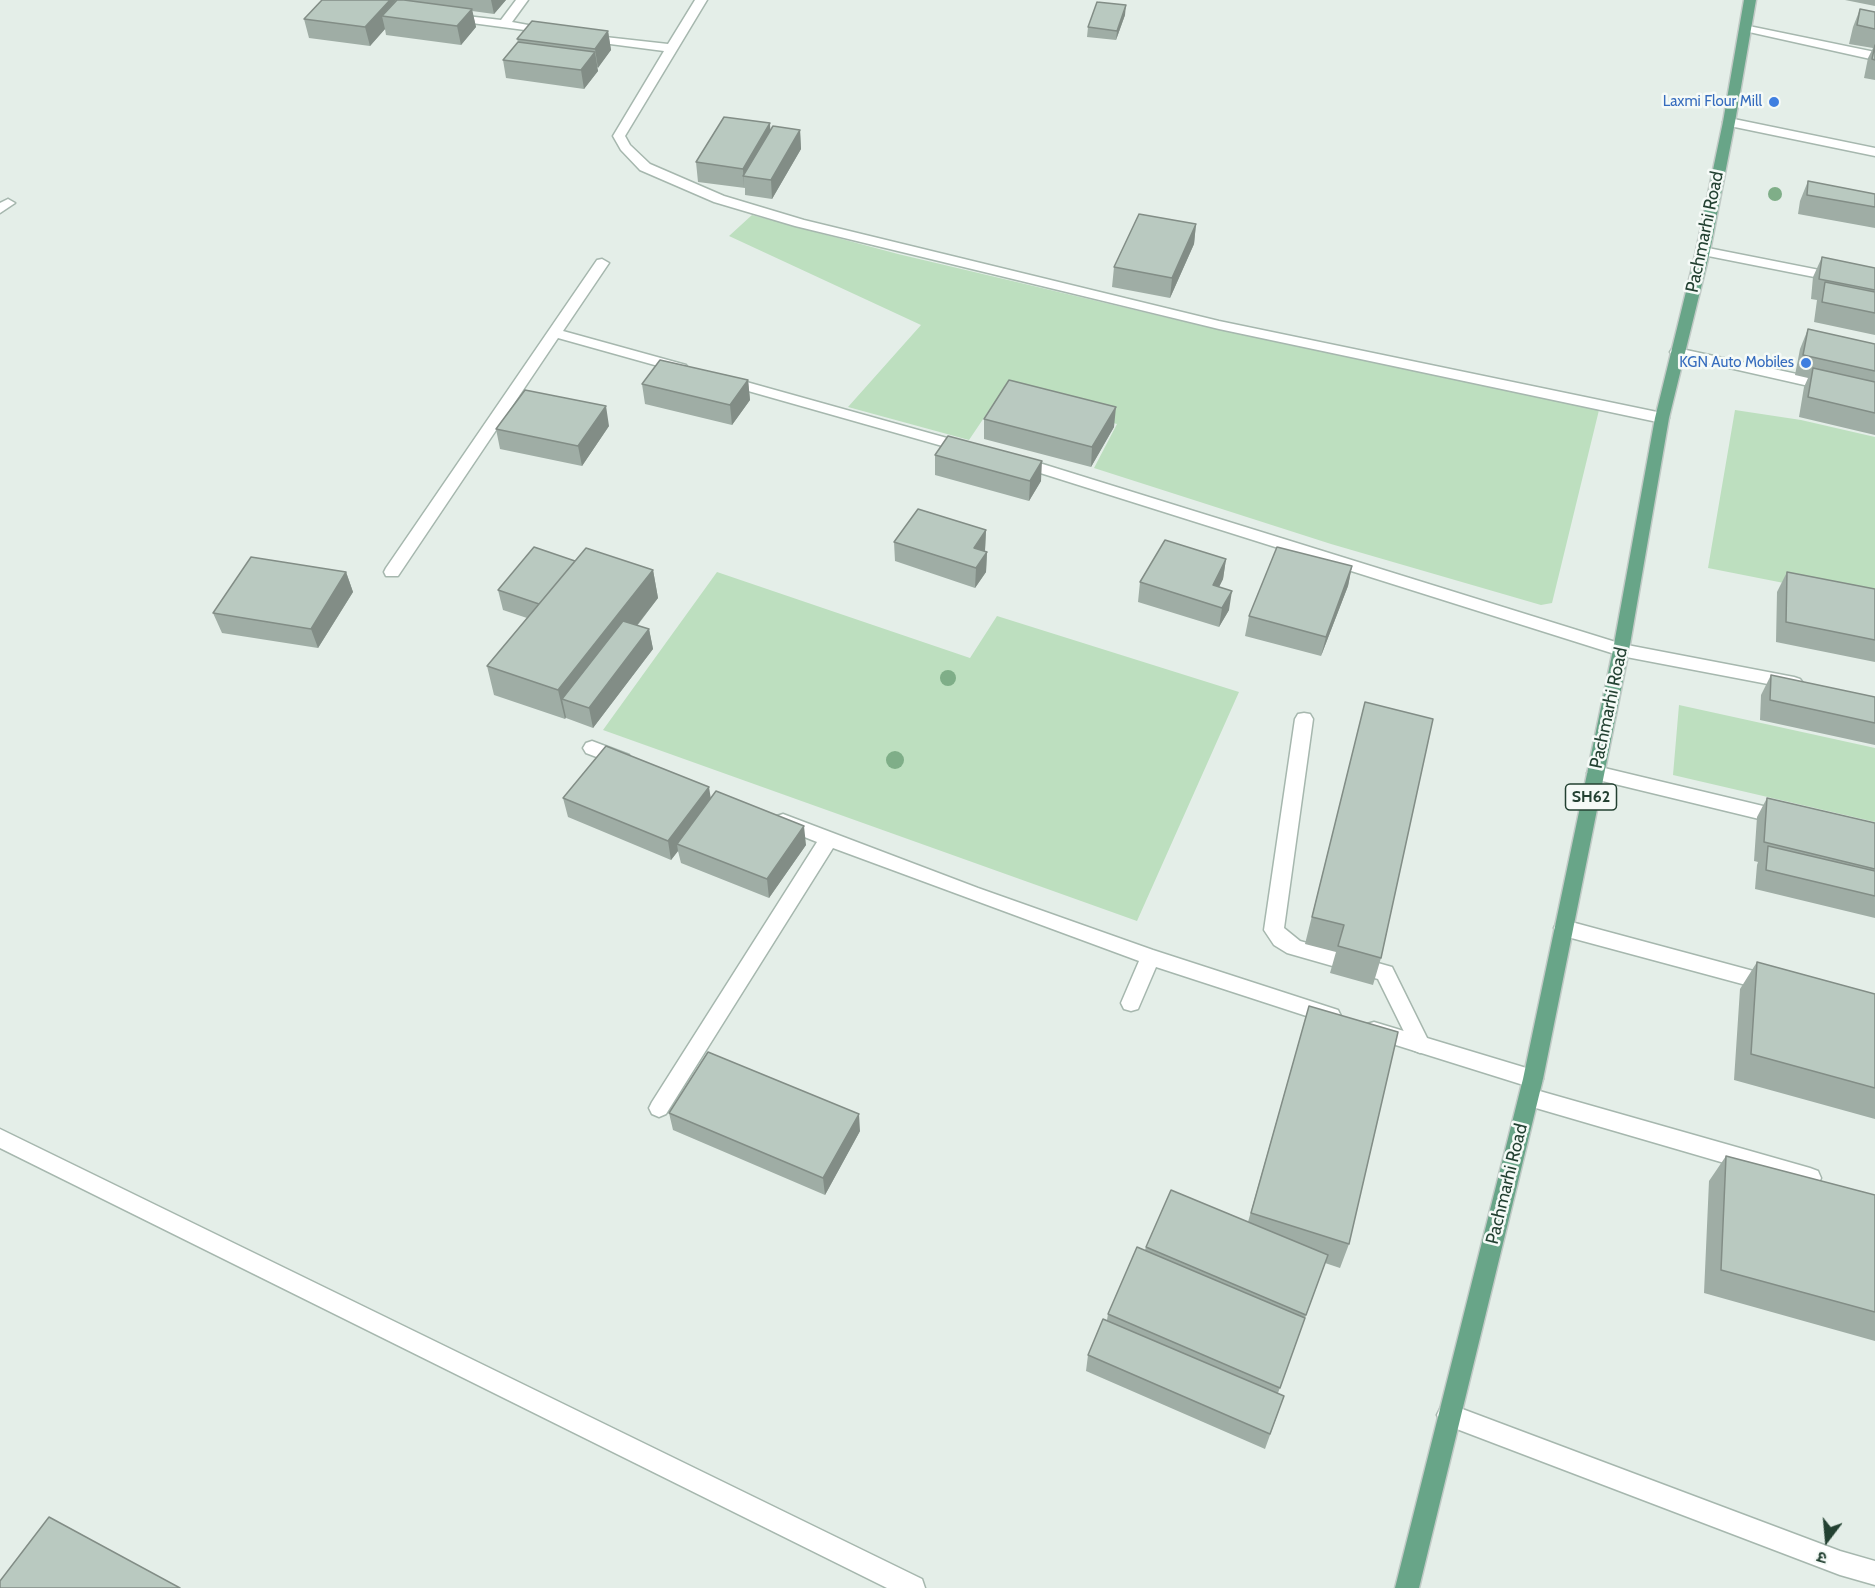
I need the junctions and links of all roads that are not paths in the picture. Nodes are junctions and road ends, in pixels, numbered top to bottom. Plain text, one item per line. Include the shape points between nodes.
1 (522, 0) edge
2 (701, 0) edge
3 (1750, 0) edge
4 (437, 15) edge
5 (504, 24) junction
6 (1744, 28) junction
7 (671, 48) junction
8 (1875, 56) edge
9 (1729, 122) junction
10 (1875, 152) edge
11 (1703, 250) junction
12 (602, 263) dead end
13 (1875, 285) edge
14 (554, 333) junction
15 (1677, 352) junction
16 (1875, 396) edge
17 (1662, 418) junction
18 (986, 453) edge
19 (1008, 459) edge
20 (392, 572) dead end
21 (1621, 650) junction
22 (1806, 686) edge
23 (1304, 720) dead end
24 (592, 748) dead end
25 (635, 765) edge
26 (1596, 773) junction
27 (764, 814) edge
28 (1805, 823) edge
29 (829, 839) junction
30 (1564, 928) junction
31 (1150, 957) junction
32 (1794, 990) edge
33 (1131, 1003) dead end
34 (1420, 1044) junction
35 (1531, 1088) junction
36 (659, 1108) dead end
37 (0, 1138) edge
38 (1830, 1184) edge
39 (1449, 1415) junction
40 (1875, 1574) edge
41 (913, 1588) edge
42 (1407, 1588) edge

1 - 5 street
2 - 7 street
3 - 6 main road, Pachmarhi Road / SH62
4 - 5 street
5 - 7 street
6 - 8 street
6 - 9 main road, Pachmarhi Road / SH62
7 - 17 street via 620,136 625,147 645,167 719,199 811,226 1219,325
9 - 10 street
9 - 11 main road, Pachmarhi Road / SH62
11 - 13 street
11 - 15 main road, Pachmarhi Road / SH62
12 - 14 street
14 - 18 street
14 - 20 street
15 - 16 street
15 - 17 main road, Pachmarhi Road / SH62
17 - 21 main road, Pachmarhi Road / SH62
19 - 21 street
21 - 22 street
21 - 26 main road, Pachmarhi Road / SH62
23 - 34 street via 1274,930 1294,947 1385,972
24 - 25 street
26 - 28 street
26 - 30 main road, Pachmarhi Road / SH62
27 - 29 street
29 - 31 street
29 - 36 street
30 - 32 street
30 - 35 main road, Pachmarhi Road / SH62
31 - 33 street
31 - 34 street
34 - 35 street
35 - 38 street
35 - 39 main road, Pachmarhi Road / SH62
37 - 41 street
39 - 40 street
39 - 42 main road, Pachmarhi Road / SH62

